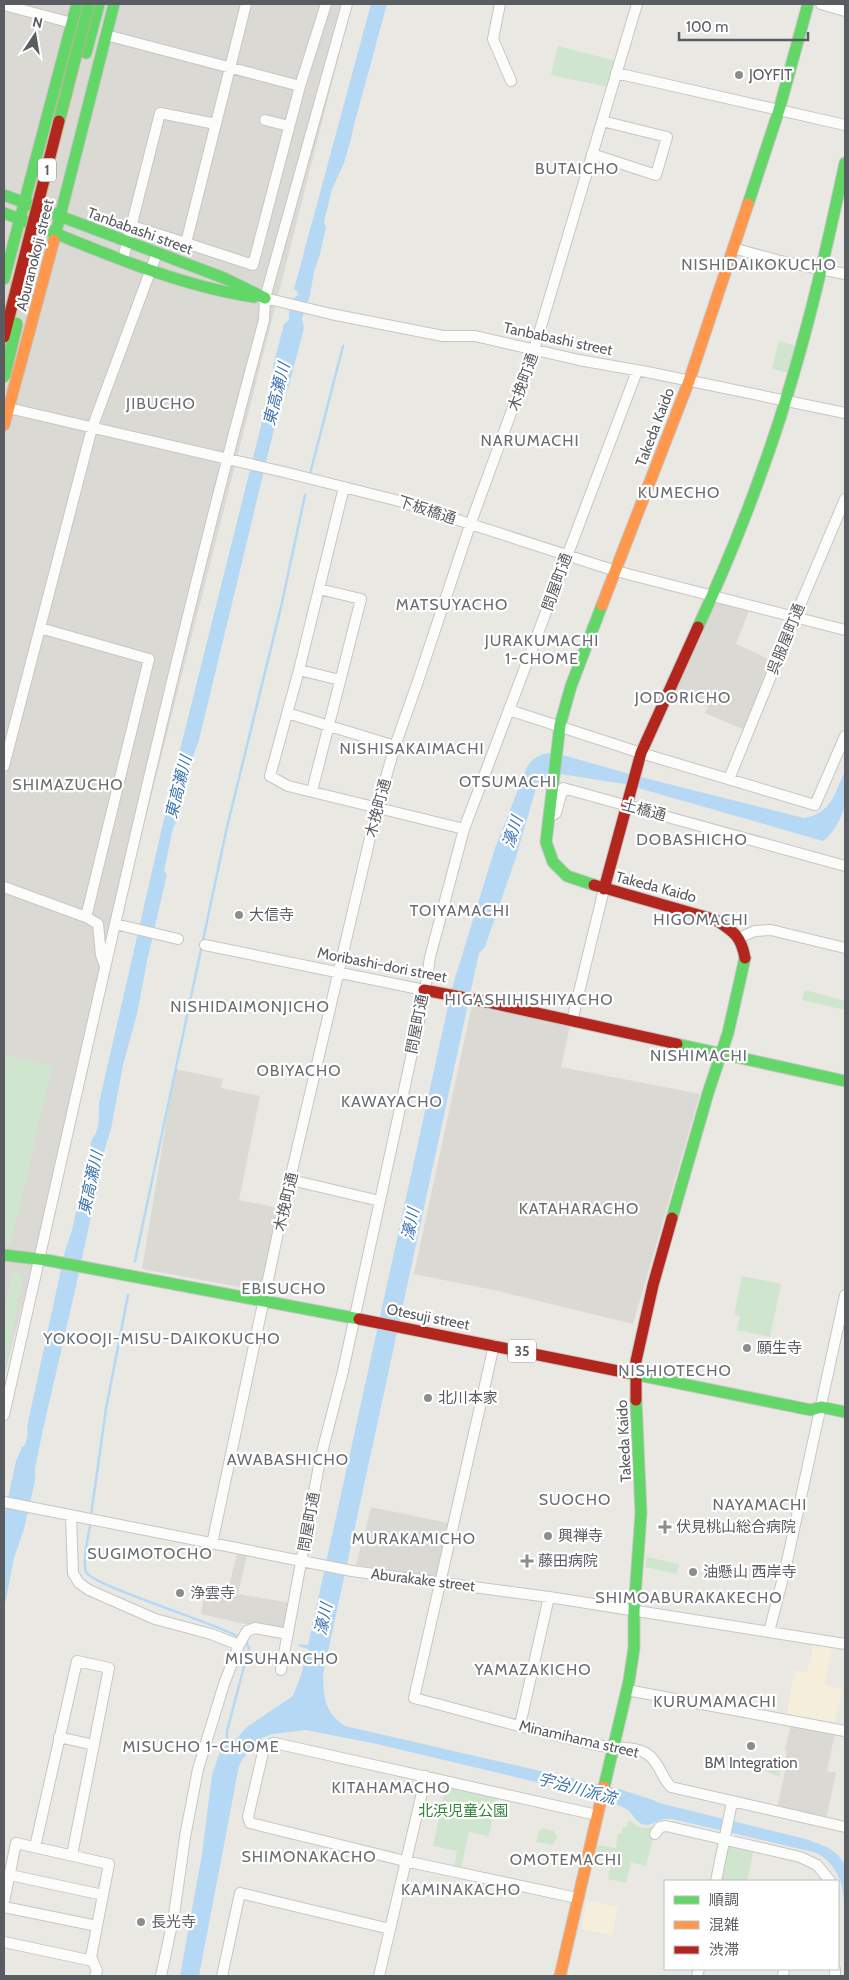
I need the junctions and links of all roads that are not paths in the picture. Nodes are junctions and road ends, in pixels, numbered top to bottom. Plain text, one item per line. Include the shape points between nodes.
1 (77, 4) edge
2 (89, 4) edge
3 (99, 4) edge
4 (114, 4) edge
5 (246, 4) edge
6 (326, 4) edge
7 (347, 4) edge
8 (500, 4) edge
9 (637, 4) edge
10 (808, 4) edge
11 (821, 4) edge
12 (4, 5) edge
13 (845, 11) edge
14 (72, 23) junction
15 (106, 35) junction
16 (230, 68) junction
17 (616, 73) junction
18 (511, 81) dead end
19 (300, 86) junction
20 (779, 110) junction
21 (265, 120) dead end
22 (602, 121) junction
23 (216, 124) junction
24 (845, 124) edge
25 (290, 126) junction
26 (592, 154) junction
27 (845, 163) edge
28 (4, 195) edge
29 (25, 204) junction
30 (4, 213) edge
31 (60, 218) junction
32 (19, 219) junction
33 (132, 226) junction
34 (56, 233) junction
35 (128, 242) junction
36 (186, 243) junction
37 (733, 248) junction
38 (157, 253) junction
39 (123, 259) junction
40 (152, 270) junction
41 (822, 270) junction
42 (845, 274) edge
43 (4, 279) edge
44 (268, 299) junction
45 (4, 337) edge
46 (534, 350) junction
47 (637, 371) junction
48 (4, 377) edge
49 (689, 381) junction
50 (785, 402) junction
51 (6, 408) edge
52 (845, 413) edge
53 (4, 425) edge
54 (92, 428) junction
55 (228, 459) junction
56 (344, 487) junction
57 (845, 499) edge
58 (470, 525) junction
59 (567, 555) junction
60 (616, 571) junction
61 (319, 589) junction
62 (712, 596) junction
63 (795, 617) junction
64 (40, 628) junction
65 (845, 630) edge
66 (299, 670) junction
67 (340, 680) junction
68 (508, 710) junction
69 (287, 713) junction
70 (560, 725) junction
71 (328, 726) junction
72 (845, 736) edge
73 (395, 746) junction
74 (640, 753) junction
75 (4, 766) edge
76 (729, 779) junction
77 (312, 791) junction
78 (378, 806) junction
79 (626, 806) junction
80 (549, 817) junction
81 (464, 829) junction
82 (845, 866) edge
83 (4, 887) edge
84 (604, 889) junction
85 (86, 917) junction
86 (118, 925) junction
87 (176, 938) dead end
88 (739, 938) junction
89 (204, 945) dead end
90 (845, 948) edge
91 (105, 967) junction
92 (339, 972) junction
93 (424, 990) junction
94 (572, 1021) junction
95 (720, 1054) junction
96 (845, 1082) edge
97 (291, 1180) junction
98 (380, 1201) junction
99 (4, 1255) edge
100 (43, 1260) junction
101 (845, 1295) edge
102 (264, 1301) junction
103 (355, 1318) junction
104 (494, 1345) junction
105 (635, 1374) junction
106 (820, 1407) junction
107 (845, 1412) edge
108 (4, 1414) edge
109 (4, 1502) edge
110 (72, 1516) junction
111 (212, 1544) junction
112 (302, 1561) junction
113 (440, 1582) junction
114 (548, 1597) junction
115 (634, 1610) junction
116 (769, 1632) junction
117 (288, 1634) junction
118 (241, 1641) junction
119 (845, 1644) edge
120 (281, 1670) dead end
121 (627, 1690) junction
122 (520, 1725) junction
123 (845, 1731) edge
124 (59, 1737) junction
125 (94, 1744) junction
126 (613, 1747) junction
127 (426, 1776) junction
128 (732, 1802) junction
129 (598, 1812) junction
130 (845, 1827) edge
131 (655, 1834) dead end
132 (725, 1838) junction
133 (35, 1847) junction
134 (72, 1855) junction
135 (405, 1861) junction
136 (10, 1875) junction
137 (716, 1880) edge
138 (829, 1880) edge
139 (103, 1895) junction
140 (577, 1898) junction
141 (4, 1902) edge
142 (4, 1907) edge
143 (97, 1926) junction
144 (390, 1929) junction
145 (4, 1942) edge
146 (92, 1961) junction
147 (95, 1976) edge
148 (161, 1976) edge
149 (222, 1976) edge
150 (379, 1976) edge
151 (560, 1976) edge

1 - 14 main road, Aburanokoji street
2 - 45 main road, 1, bridge
3 - 48 main road, 1, bridge
4 - 15 main road, Aburanokoji street
5 - 16 street
6 - 19 street
7 - 44 street
8 - 18 street via 493,38
9 - 17 street, 木挽町通
10 - 20 main road, Takeda Kaido
11 - 13 street
12 - 14 street
14 - 29 main road, Aburanokoji street
15 - 16 street
15 - 31 main road, Aburanokoji street
16 - 19 street
16 - 23 street
17 - 20 street
17 - 22 street, 木挽町通
19 - 25 street
20 - 24 street
20 - 37 main road, Takeda Kaido
21 - 25 street
22 - 26 street, 木挽町通
22 - 26 street via 667,137 656,175
23 - 33 street via 160,113
23 - 36 street
25 - 36 street via 253,265
26 - 46 street, 木挽町通
27 - 41 main road, Takeda Kaido
28 - 29 main road, Tanbabashi street
29 - 31 main road, Tanbabashi street
29 - 32 main road, Aburanokoji street
30 - 32 main road, Tanbabashi street
31 - 34 main road, Aburanokoji street
31 - 35 main road, Tanbabashi street
32 - 34 main road, Tanbabashi street
32 - 43 main road, Aburanokoji street
33 - 35 street
33 - 36 street
34 - 39 main road, Tanbabashi street
34 - 51 main road, Aburanokoji street
35 - 38 main road, Tanbabashi street
35 - 39 street
37 - 41 street
37 - 49 main road, Takeda Kaido
38 - 40 street
38 - 44 main road, Tanbabashi street via 224,278
39 - 40 main road, Tanbabashi street
40 - 44 main road, Tanbabashi street via 220,292
40 - 54 street
41 - 42 street
41 - 50 main road, Takeda Kaido
44 - 46 street, Tanbabashi street via 443,336 475,336
44 - 55 street
46 - 47 street, Tanbabashi street
46 - 58 street, 木挽町通
47 - 49 street, Tanbabashi street
47 - 59 street, 問屋町通
49 - 50 street, Tanbabashi street
49 - 60 main road, Takeda Kaido
50 - 52 street, Tanbabashi street
50 - 62 main road, Takeda Kaido via 763,469
51 - 53 main road, Aburanokoji street
51 - 54 street, 下板橋通
54 - 55 street, 下板橋通
54 - 64 street
55 - 56 street, 下板橋通
55 - 86 street
56 - 58 street, 下板橋通
56 - 61 street
57 - 63 street, 呉服屋町通
58 - 59 street, 下板橋通
58 - 73 street, 木挽町通
59 - 60 street, 下板橋通
59 - 68 street, 問屋町通
60 - 62 street, 下板橋通
60 - 70 main road, Takeda Kaido via 571,686
61 - 66 street
61 - 67 street via 361,599
62 - 63 street, 下板橋通
62 - 74 main road, Takeda Kaido
63 - 65 street, 下板橋通
63 - 76 street, 呉服屋町通
64 - 75 street
64 - 85 street via 149,659
66 - 67 street
66 - 69 street
67 - 71 street
68 - 70 street
68 - 81 street, 問屋町通
69 - 71 street
69 - 77 street via 270,776 288,786
70 - 74 street
70 - 80 main road, Takeda Kaido
71 - 73 street
71 - 77 street
72 - 76 street via 815,805
73 - 78 street, 木挽町通
74 - 76 street
74 - 79 main road, Takeda Kaido
77 - 78 street
78 - 81 street
78 - 92 street, 木挽町通
79 - 80 street, 土橋通 via 563,788 557,811
79 - 82 street, 土橋通
79 - 84 main road, Takeda Kaido
80 - 84 main road, Takeda Kaido via 546,842 553,862 567,876
81 - 93 street, 問屋町通
83 - 85 street
84 - 88 main road, Takeda Kaido via 716,920
84 - 94 street
85 - 91 street via 98,924
86 - 87 street
86 - 91 street
88 - 90 street via 756,931 771,930
88 - 95 main road, Takeda Kaido via 746,961
89 - 92 street, Moribashi-dori street
91 - 100 street
92 - 93 street, Moribashi-dori street
92 - 97 street, 木挽町通
93 - 94 main road, Moribashi-dori street
93 - 98 street, 問屋町通
94 - 95 main road, Moribashi-dori street
95 - 96 main road, Moribashi-dori street
95 - 105 main road, Takeda Kaido via 649,1300
97 - 98 street
97 - 102 street, 木挽町通
98 - 103 street, 問屋町通
99 - 100 main road, Otesuji street / 35
100 - 102 main road, Otesuji street / 35
100 - 108 street
101 - 106 street
102 - 103 main road, Otesuji street / 35
102 - 111 street, 木挽町通
103 - 104 main road, Otesuji street / 35
103 - 112 street, 問屋町通 via 320,1460
104 - 105 main road, Otesuji street / 35
104 - 113 street
105 - 106 main road, Otesuji street / 35 via 811,1410
105 - 115 main road, Takeda Kaido via 641,1499
106 - 107 main road, Otesuji street / 35
106 - 116 street
109 - 110 street, Aburakake street
110 - 111 street, Aburakake street
110 - 118 street via 73,1573 89,1590 155,1619
111 - 112 street, Aburakake street
112 - 113 street, Aburakake street
112 - 117 street, 問屋町通
113 - 114 street, Aburakake street
113 - 122 street, Minamihama street via 414,1698
114 - 115 street, Aburakake street
114 - 122 street
115 - 116 street, Aburakake street
115 - 121 main road, Takeda Kaido via 633,1653
116 - 119 street, Aburakake street
117 - 118 street via 255,1628 247,1631
117 - 120 street, 問屋町通
118 - 148 street via 221,1692 198,1768
121 - 123 street
121 - 126 main road, Takeda Kaido
122 - 126 street, Minamihama street
124 - 125 street
124 - 125 street via 77,1661 109,1668
124 - 133 street
125 - 134 street
126 - 128 street, Minamihama street via 649,1755 671,1788
126 - 129 main road, Takeda Kaido
127 - 129 street
127 - 135 street
127 - 135 street via 279,1744 273,1743 264,1748 248,1817 250,1823
128 - 130 street, Minamihama street
128 - 132 street
129 - 140 main road, Takeda Kaido
131 - 132 street via 660,1827 666,1826
132 - 137 street
132 - 138 street via 807,1859
133 - 134 street
133 - 136 street via 16,1843
134 - 139 street via 109,1864
135 - 140 street
135 - 144 street
136 - 139 street
136 - 141 street
139 - 143 street
140 - 151 main road, Takeda Kaido
142 - 143 street
143 - 146 street
144 - 149 street via 240,1893
144 - 150 street
145 - 146 street
146 - 147 street

